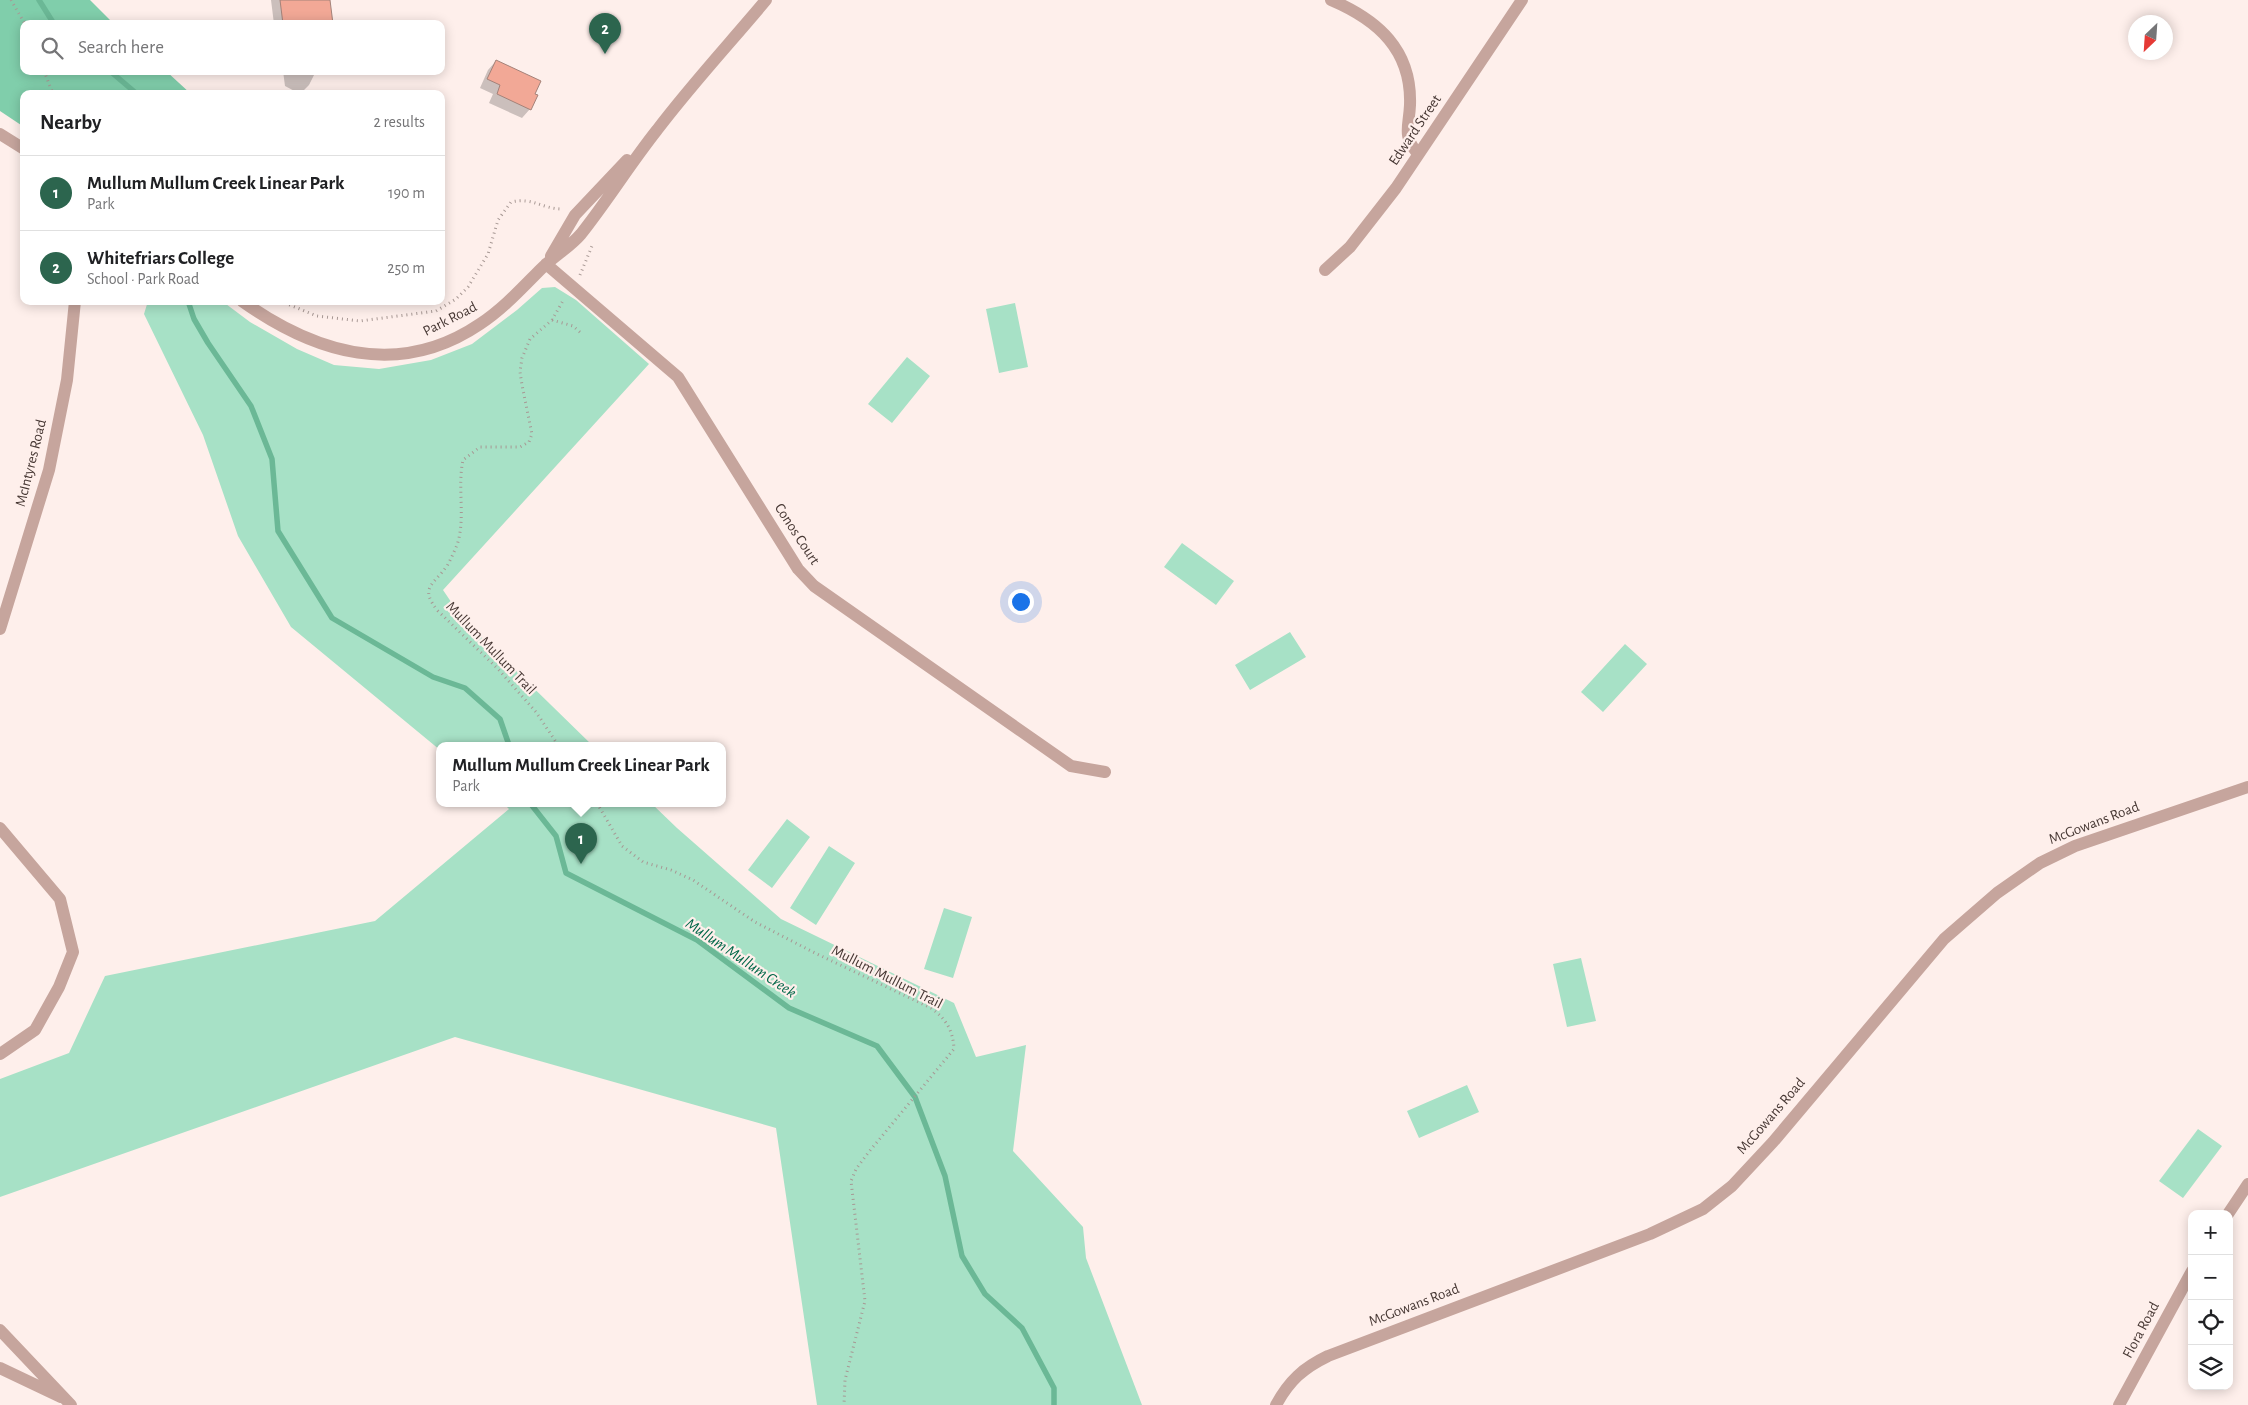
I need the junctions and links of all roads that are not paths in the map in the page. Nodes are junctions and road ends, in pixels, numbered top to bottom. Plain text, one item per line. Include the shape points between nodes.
1 (766, 0) edge
2 (1331, 0) edge
3 (1522, 0) edge
4 (657, 130) junction
5 (0, 134) edge
6 (20, 146) edge
7 (1418, 154) junction
8 (546, 264) junction
9 (1325, 270) dead end
10 (75, 305) edge
11 (247, 305) edge
12 (0, 629) edge
13 (1105, 772) dead end
14 (2248, 787) edge
15 (0, 828) edge
16 (0, 1054) edge
17 (2248, 1184) edge
18 (2231, 1210) edge
19 (2188, 1278) edge
20 (0, 1331) edge
21 (0, 1368) edge
22 (69, 1402) edge
23 (1276, 1405) edge
24 (2119, 1405) edge

1 - 4 street, Park Road
2 - 7 street via 1369,21 1388,36 1401,55 1411,91 1406,134
3 - 7 street, Edward Street
4 - 8 street, Park Road via 579,236
4 - 8 street, Park Road via 575,215
5 - 6 street
7 - 9 street, Edward Street via 1350,248
8 - 11 street, Park Road via 479,325 424,351 388,355 358,354 329,348 297,335
8 - 13 street, Conos Court via 678,377 798,569 814,586 1071,766
10 - 12 street, McIntyres Road via 67,380 49,470
14 - 23 street, McGowans Road via 2076,846 2040,863 1997,893 1944,939 1773,1142 1732,1186 1702,1209 1650,1234 1310,1364 1295,1376
15 - 16 street via 60,899 73,952 59,987 35,1030
17 - 18 street
19 - 24 street, Flora Road
20 - 22 street
21 - 22 street

